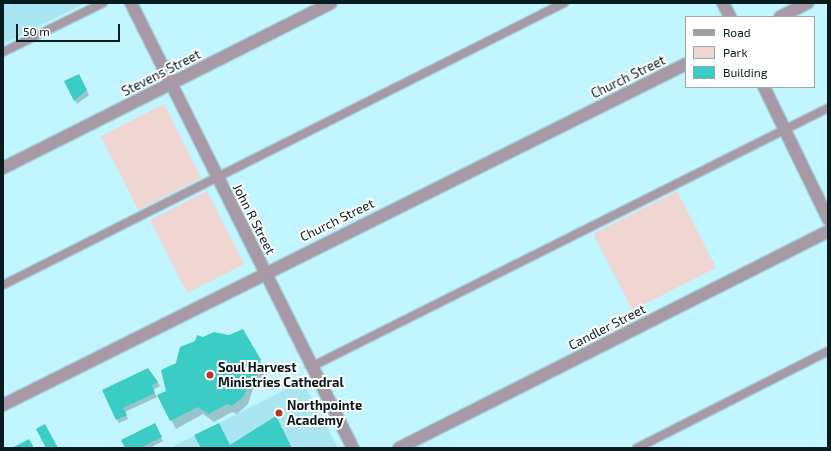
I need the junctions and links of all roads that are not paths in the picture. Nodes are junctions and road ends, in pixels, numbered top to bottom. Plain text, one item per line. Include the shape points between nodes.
1 (103, 3) edge
2 (131, 3) edge
3 (331, 3) edge
4 (564, 3) edge
5 (723, 3) edge
6 (808, 3) edge
7 (730, 16) edge
8 (782, 16) edge
9 (3, 52) edge
10 (685, 64) edge
11 (171, 84) junction
12 (764, 88) edge
13 (828, 108) edge
14 (784, 130) junction
15 (3, 168) edge
16 (218, 177) junction
17 (828, 219) edge
18 (828, 231) edge
19 (265, 271) junction
20 (3, 285) edge
21 (828, 351) edge
22 (312, 366) junction
23 (3, 405) edge
24 (353, 448) edge
25 (399, 448) edge
26 (637, 448) edge

1 - 9 lane
2 - 11 street, John R Street
3 - 11 street, Stevens Street
4 - 16 lane
5 - 7 street
6 - 8 street
10 - 19 street, Church Street
11 - 15 street, Stevens Street
11 - 16 street, John R Street
12 - 14 street
13 - 14 lane
14 - 17 street
14 - 22 lane
16 - 19 street, John R Street
16 - 20 lane
18 - 25 street, Candler Street
19 - 22 street, John R Street
19 - 23 street, Church Street
21 - 26 lane
22 - 24 street, John R Street

